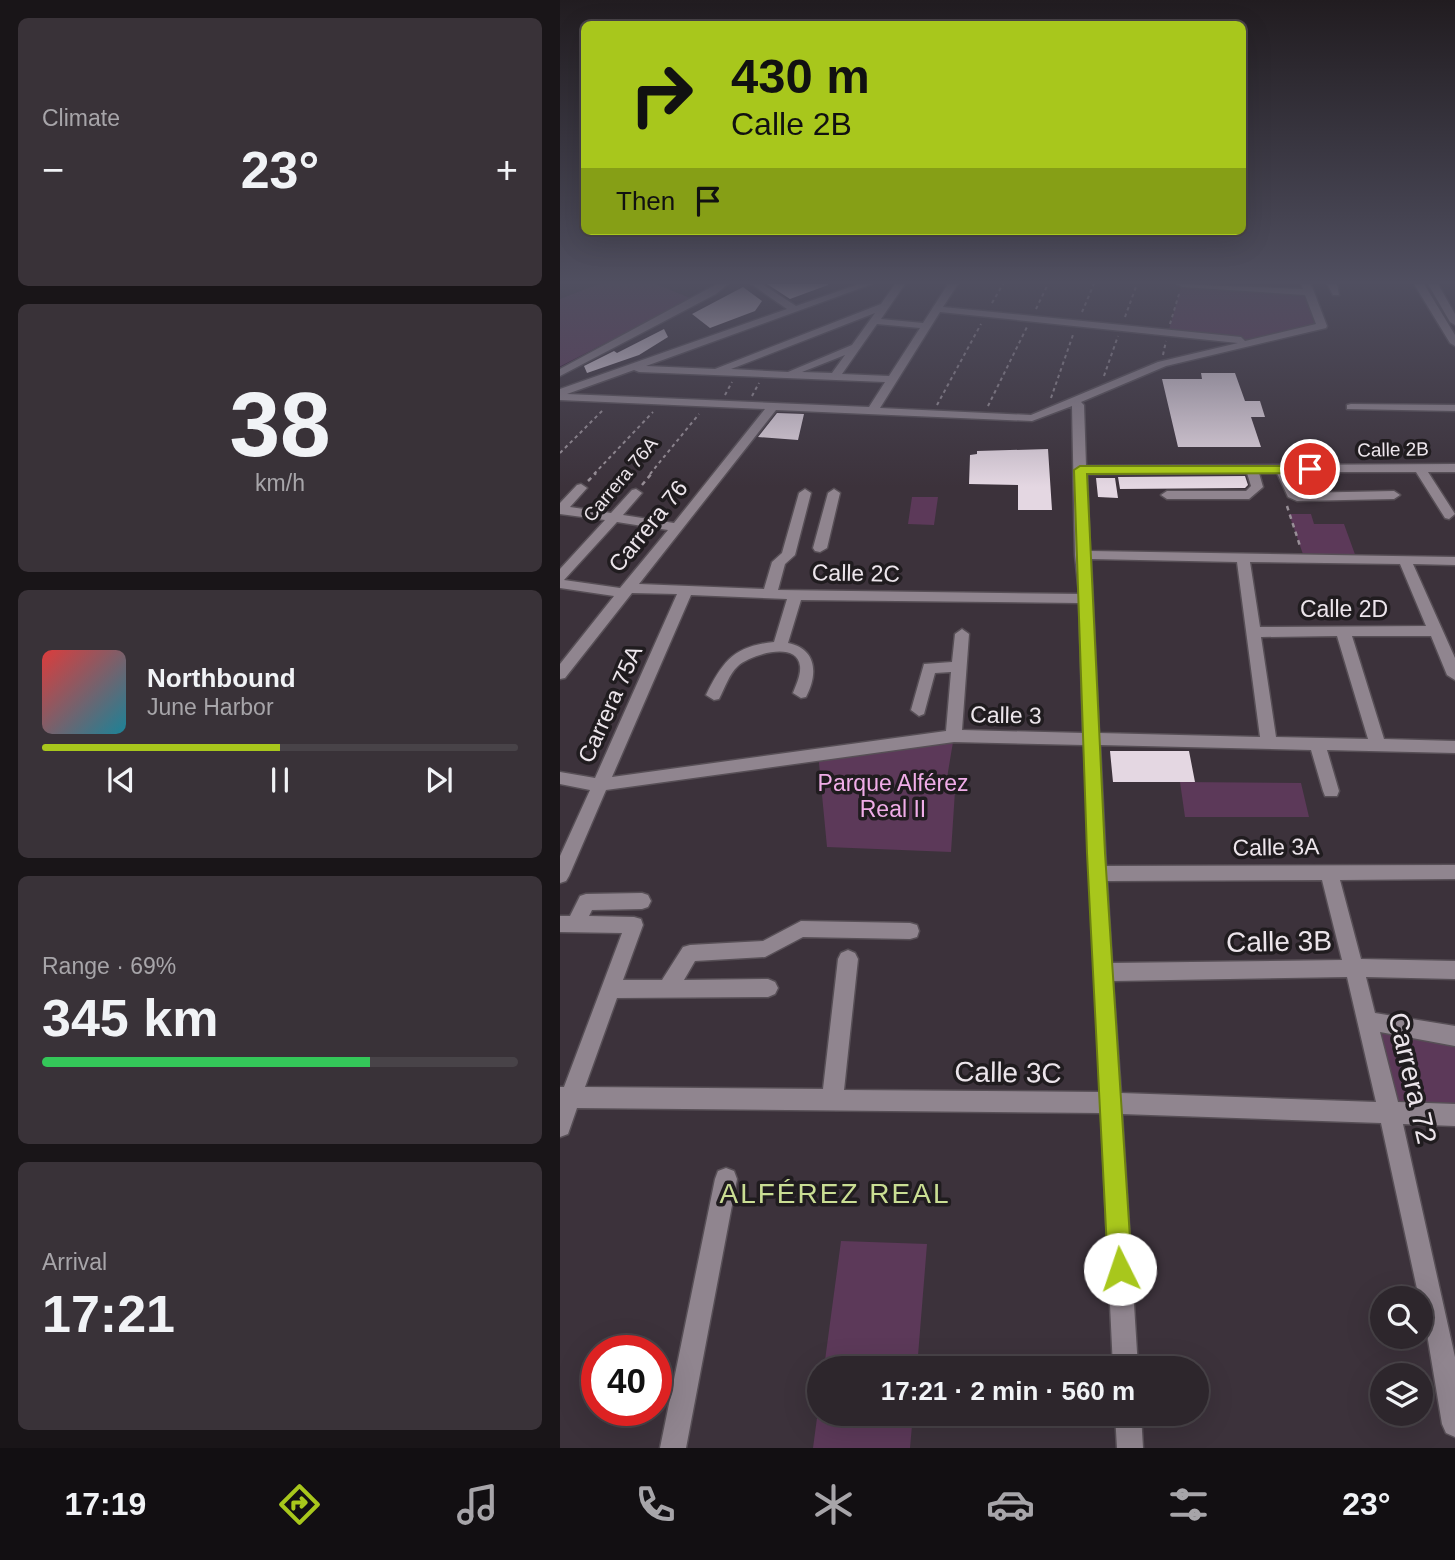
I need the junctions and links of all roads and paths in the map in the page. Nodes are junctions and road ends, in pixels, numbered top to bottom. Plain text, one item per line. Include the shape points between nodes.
1 (600, 352) edge
2 (664, 352) edge
3 (679, 352) edge
4 (768, 352) edge
5 (845, 352) edge
6 (853, 352) edge
7 (910, 352) edge
8 (966, 352) edge
9 (1015, 352) edge
10 (1067, 352) edge
11 (1164, 352) edge
12 (1211, 352) edge
13 (1162, 364) junction
14 (630, 369) junction
15 (714, 372) junction
16 (560, 373) edge
17 (737, 373) junction
18 (764, 374) junction
19 (786, 375) junction
20 (834, 378) junction
21 (892, 379) junction
22 (560, 387) edge
23 (560, 395) edge
24 (613, 400) junction
25 (1071, 400) junction
26 (662, 402) junction
27 (714, 404) junction
28 (748, 405) junction
29 (773, 407) junction
30 (1351, 407) dead end
31 (1455, 408) edge
32 (872, 411) junction
33 (1046, 411) junction
34 (932, 414) junction
35 (984, 416) junction
36 (560, 453) edge
37 (1420, 468) junction
38 (1455, 468) edge
39 (1080, 470) junction
40 (1252, 470) junction
41 (1282, 470) junction
42 (581, 488) joint
43 (636, 493) joint
44 (805, 493) dead end
45 (834, 493) dead end
46 (1167, 495) dead end
47 (1394, 495) dead end
48 (1286, 504) dead end
49 (560, 510) edge
50 (1448, 516) dead end
51 (613, 518) junction
52 (675, 527) junction
53 (793, 540) junction
54 (1082, 555) junction
55 (1242, 559) junction
56 (1305, 560) junction
57 (1405, 561) junction
58 (1455, 561) edge
59 (560, 577) edge
60 (560, 584) edge
61 (624, 590) junction
62 (686, 590) junction
63 (770, 593) junction
64 (795, 594) junction
65 (1084, 599) junction
66 (1436, 631) junction
67 (1254, 632) junction
68 (1343, 632) junction
69 (962, 635) dead end
70 (780, 647) junction
71 (959, 667) junction
72 (560, 674) edge
73 (1455, 675) edge
74 (802, 693) dead end
75 (714, 695) dead end
76 (919, 710) dead end
77 (954, 736) junction
78 (1091, 739) junction
79 (1269, 743) junction
80 (1317, 744) junction
81 (1378, 746) junction
82 (1455, 747) edge
83 (560, 778) edge
84 (598, 785) junction
85 (1331, 791) dead end
86 (1329, 871) junction
87 (1455, 872) edge
88 (1097, 874) junction
89 (560, 876) edge
90 (642, 901) dead end
91 (568, 924) edge
92 (910, 932) dead end
93 (848, 960) dead end
94 (1354, 968) junction
95 (1455, 970) edge
96 (1103, 972) junction
97 (668, 987) junction
98 (768, 988) dead end
99 (610, 989) junction
100 (1368, 1021) junction
101 (1455, 1036) edge
102 (565, 1097) edge
103 (832, 1100) junction
104 (1109, 1103) junction
105 (1389, 1111) junction
106 (1455, 1115) edge
107 (560, 1126) edge
108 (726, 1179) dead end
109 (1125, 1356) edge
110 (1455, 1424) edge
111 (1129, 1426) edge
112 (673, 1448) edge
113 (1130, 1448) edge

1 - 16 street
2 - 22 street
3 - 14 street
4 - 15 street
5 - 19 street
6 - 20 street
7 - 21 street
8 - 34 path
9 - 35 path
10 - 33 path
11 - 13 path
12 - 13 street
13 - 25 street
14 - 15 street
14 - 23 street
15 - 17 street
17 - 18 street
17 - 27 path, Carrera 76A
18 - 19 street
18 - 28 path
19 - 20 street
20 - 21 street
21 - 32 street
23 - 24 street
24 - 26 street
24 - 36 path
25 - 33 street
25 - 39 street via 1078,405
26 - 27 street
26 - 42 path
27 - 28 street
27 - 43 path, Carrera 76A
28 - 29 street
29 - 32 street
29 - 52 street, Carrera 76
30 - 31 street
32 - 34 street
33 - 35 street via 1032,418
34 - 35 street
37 - 38 street, Calle 2B
37 - 41 street, Calle 2B
37 - 50 street
39 - 40 street, Calle 2B
39 - 54 street
40 - 41 street, Calle 2B
40 - 46 street via 1257,487 1249,495
41 - 47 street via 1297,497
42 - 49 street
43 - 51 street, Carrera 76A
44 - 53 street
45 - 53 street via 817,543
48 - 56 path
49 - 51 street
51 - 52 street
51 - 59 street, Carrera 76A
52 - 61 street, Carrera 76
53 - 63 street via 788,555 779,562
54 - 55 street
54 - 65 street
55 - 56 street
55 - 67 street
56 - 57 street
57 - 58 street
57 - 66 street
60 - 61 street, Calle 2C
61 - 62 street, Calle 2C
61 - 72 street, Carrera 76
62 - 63 street, Calle 2C
62 - 84 street, Carrera 75A
63 - 64 street, Calle 2C
64 - 65 street, Calle 2C
64 - 70 street
65 - 78 street
66 - 68 street, Calle 2D
66 - 73 street
67 - 68 street, Calle 2D
67 - 79 street
68 - 81 street
69 - 71 street
70 - 74 street via 807,662
70 - 75 street via 758,648 733,662
71 - 76 street via 929,668
71 - 77 street
77 - 78 street, Calle 3
77 - 84 street, Calle 3
78 - 79 street, Calle 3
78 - 88 street
79 - 80 street, Calle 3
80 - 81 street, Calle 3
80 - 85 street
81 - 82 street, Calle 3
83 - 84 street, Calle 3
84 - 89 street, Carrera 75A
86 - 87 street, Calle 3A
86 - 88 street, Calle 3A
86 - 94 street, Carrera 72
88 - 96 street
90 - 91 street via 586,902
91 - 99 street via 634,925
92 - 97 street via 801,929 765,949 690,953
93 - 103 street
94 - 95 street, Calle 3B
94 - 96 street, Calle 3B
94 - 100 street, Carrera 72
96 - 104 street
97 - 98 street
97 - 99 street
99 - 102 street
100 - 101 street
100 - 105 street, Carrera 72
102 - 103 street, Calle 3C
102 - 107 street
103 - 104 street, Calle 3C
104 - 105 street, Calle 3C
104 - 109 street
105 - 106 street, Calle 3C
105 - 110 street, Carrera 72
108 - 112 street
111 - 113 street

